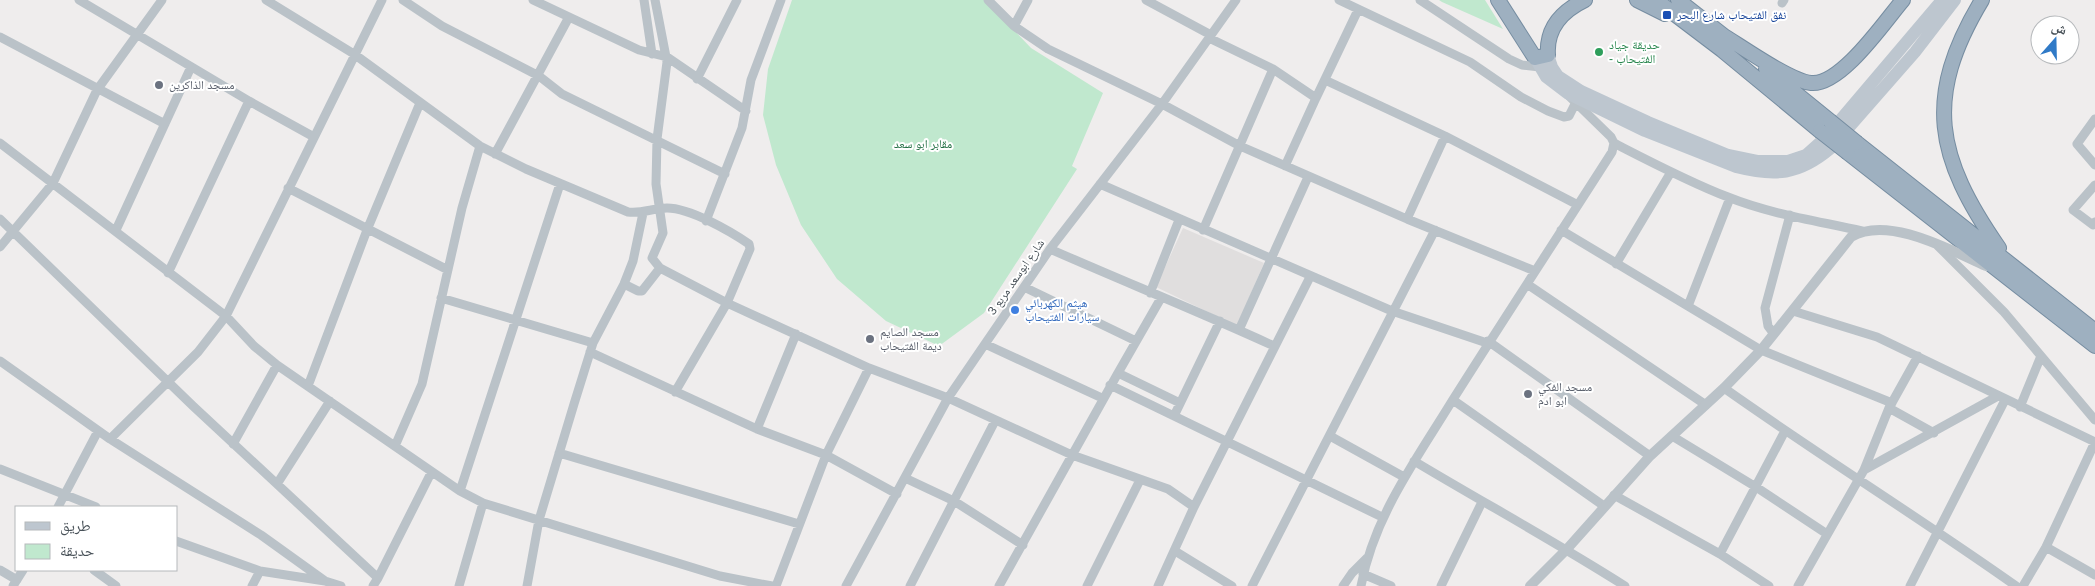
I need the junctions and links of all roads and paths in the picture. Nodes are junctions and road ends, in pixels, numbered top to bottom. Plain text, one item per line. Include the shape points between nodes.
1 (79, 0) edge
2 (162, 0) edge
3 (266, 0) edge
4 (382, 0) edge
5 (402, 0) edge
6 (532, 0) edge
7 (655, 0) edge
8 (738, 0) edge
9 (781, 0) edge
10 (988, 0) edge
11 (1028, 0) edge
12 (1146, 0) edge
13 (1236, 0) edge
14 (1339, 0) edge
15 (1420, 0) edge
16 (1498, 0) edge
17 (1585, 0) edge
18 (1637, 0) edge
19 (1656, 0) edge
20 (1678, 0) edge
21 (1903, 0) edge
22 (1942, 0) edge
23 (1955, 0) edge
24 (1982, 0) edge
25 (642, 2) edge
26 (1358, 10) junction
27 (570, 17) junction
28 (1014, 26) junction
29 (1692, 28) junction
30 (138, 34) junction
31 (1721, 34) junction
32 (1210, 36) junction
33 (0, 37) edge
34 (354, 54) junction
35 (652, 54) junction
36 (667, 57) junction
37 (1541, 60) junction
38 (191, 67) junction
39 (1273, 69) junction
40 (539, 76) junction
41 (697, 78) junction
42 (1325, 80) junction
43 (97, 90) junction
44 (1566, 93) junction
45 (1316, 98) junction
46 (249, 101) junction
47 (420, 103) junction
48 (1162, 104) junction
49 (1575, 104) junction
50 (746, 111) junction
51 (2095, 119) edge
52 (165, 124) junction
53 (1445, 136) junction
54 (314, 137) junction
55 (657, 139) junction
56 (1614, 143) junction
57 (0, 144) edge
58 (480, 146) junction
59 (1240, 146) junction
60 (1852, 148) junction
61 (495, 154) junction
62 (2095, 165) edge
63 (1285, 166) junction
64 (1671, 172) junction
65 (725, 174) junction
66 (1308, 177) junction
67 (53, 183) junction
68 (560, 184) junction
69 (1100, 184) junction
70 (2095, 185) edge
71 (288, 188) junction
72 (1730, 198) junction
73 (1578, 205) junction
74 (659, 208) junction
75 (643, 213) junction
76 (1790, 215) junction
77 (0, 219) edge
78 (1407, 219) junction
79 (1179, 220) junction
80 (706, 221) junction
81 (2095, 222) edge
82 (116, 230) junction
83 (367, 230) junction
84 (1203, 230) junction
85 (1435, 230) junction
86 (1562, 230) junction
87 (13, 231) junction
88 (1862, 231) junction
89 (1938, 246) junction
90 (0, 247) edge
91 (1050, 250) junction
92 (1270, 260) junction
93 (2008, 261) junction
94 (1616, 264) junction
95 (660, 268) junction
96 (1994, 269) junction
97 (448, 270) junction
98 (1535, 271) junction
99 (168, 273) junction
100 (1310, 277) junction
101 (624, 284) junction
102 (1528, 284) junction
103 (1024, 287) junction
104 (1150, 293) junction
105 (441, 298) junction
106 (1161, 298) junction
107 (727, 303) junction
108 (1688, 306) junction
109 (1392, 311) junction
110 (1793, 311) junction
111 (226, 316) junction
112 (516, 320) junction
113 (1220, 320) junction
114 (1239, 330) junction
115 (2095, 331) edge
116 (796, 334) junction
117 (1774, 334) junction
118 (1136, 341) junction
119 (1488, 342) junction
120 (986, 344) junction
121 (1274, 346) junction
122 (2095, 346) edge
123 (592, 347) junction
124 (1761, 350) junction
125 (1918, 356) junction
126 (2041, 356) junction
127 (0, 361) edge
128 (277, 365) junction
129 (869, 368) junction
130 (1118, 372) junction
131 (169, 382) junction
132 (1110, 385) junction
133 (308, 386) junction
134 (1724, 388) junction
135 (675, 392) junction
136 (948, 398) junction
137 (1102, 398) junction
138 (2001, 398) junction
139 (1453, 400) junction
140 (330, 401) junction
141 (1180, 403) junction
142 (1706, 405) junction
143 (1891, 405) junction
144 (2020, 407) junction
145 (1174, 416) junction
146 (2095, 420) edge
147 (996, 421) junction
148 (757, 429) junction
149 (98, 431) junction
150 (1784, 431) junction
151 (1934, 433) junction
152 (1330, 436) junction
153 (1672, 436) junction
154 (110, 439) junction
155 (1226, 441) junction
156 (2095, 442) edge
157 (234, 444) junction
158 (394, 446) junction
159 (559, 453) junction
160 (826, 455) junction
161 (1072, 455) junction
162 (1650, 456) junction
163 (1414, 460) junction
164 (0, 469) edge
165 (431, 473) junction
166 (1862, 474) junction
167 (1404, 477) junction
168 (906, 478) junction
169 (1140, 480) junction
170 (1305, 481) junction
171 (277, 484) junction
172 (1756, 487) junction
173 (460, 491) junction
174 (65, 494) junction
175 (897, 494) junction
176 (1614, 495) junction
177 (954, 501) junction
178 (483, 502) junction
179 (1482, 502) junction
180 (59, 506) edge
181 (94, 506) edge
182 (1604, 506) junction
183 (1194, 507) junction
184 (1382, 517) junction
185 (539, 520) junction
186 (799, 524) junction
187 (1939, 532) junction
188 (1827, 534) junction
189 (178, 542) edge
190 (1023, 545) junction
191 (2046, 547) junction
192 (1567, 549) junction
193 (1175, 551) junction
194 (1720, 554) junction
195 (1368, 558) junction
196 (0, 570) edge
197 (22, 571) edge
198 (95, 571) edge
199 (260, 571) junction
200 (1363, 574) junction
201 (2095, 575) edge
202 (325, 581) junction
203 (376, 582) edge
204 (15, 583) edge
205 (744, 584) edge
206 (116, 586) edge
207 (252, 586) edge
208 (341, 586) edge
209 (459, 586) edge
210 (528, 586) edge
211 (772, 586) edge
212 (776, 586) edge
213 (846, 586) edge
214 (910, 586) edge
215 (999, 586) edge
216 (1087, 586) edge
217 (1158, 586) edge
218 (1232, 586) edge
219 (1252, 586) edge
220 (1343, 586) edge
221 (1360, 586) edge
222 (1391, 586) edge
223 (1441, 586) edge
224 (1530, 586) edge
225 (1625, 586) edge
226 (1769, 586) edge
227 (1798, 586) edge
228 (1910, 586) edge
229 (2016, 586) edge
230 (2023, 586) edge

1 - 30 street
2 - 30 street
3 - 34 street
4 - 34 street
5 - 40 street via 442,26
6 - 27 street
7 - 36 street
8 - 41 street
9 - 50 street via 751,80
10 - 28 street
11 - 28 street
12 - 32 street
13 - 32 street, شارع ابوسعد مربع 3
14 - 26 street
15 - 37 street via 1509,59 1522,65
16 - 37 highway
17 - 37 highway via 1558,19
18 - 29 highway
19 - 29 highway
20 - 31 highway
21 - 31 highway via 1838,74 1818,82 1811,83 1790,75
22 - 37 main road via 1825,138 1806,155 1788,161 1757,162 1728,155 1606,104 1563,81 1552,67
23 - 44 main road via 1915,52 1830,149 1792,171 1769,173 1736,167 1645,131
24 - 93 highway via 1952,62 1943,119 1957,175 1978,217
25 - 35 street
26 - 42 street
26 - 49 street via 1470,62 1521,97 1556,115 1569,116
27 - 35 street
27 - 40 street
28 - 48 street via 1048,49
29 - 60 highway, bridge via 1820,131
30 - 38 street
30 - 43 street
31 - 60 highway, bridge via 1830,121
32 - 39 street
32 - 48 street, شارع ابوسعد مربع 3
33 - 43 street
34 - 47 street
34 - 54 street
35 - 36 street
36 - 41 street
36 - 55 street
37 - 44 main road via 1555,85
38 - 46 street
38 - 52 street
39 - 45 street
39 - 59 street
40 - 55 street via 562,94
40 - 61 street
41 - 50 street
42 - 45 street
42 - 53 street
43 - 52 street
43 - 67 street
44 - 49 street
45 - 63 street
46 - 54 street
46 - 99 street
47 - 58 street
47 - 83 street
48 - 59 street
48 - 69 street, شارع ابوسعد مربع 3
49 - 56 street via 1608,133
50 - 65 street
51 - 62 street via 2077,144
52 - 82 street
53 - 73 street
53 - 78 street
54 - 71 street
55 - 65 street
55 - 74 street
56 - 64 street
56 - 73 street via 1612,152
57 - 67 street
58 - 61 street
58 - 97 street
59 - 63 street
59 - 84 street
60 - 93 highway
60 - 96 highway
61 - 68 street
63 - 66 street
64 - 72 street
64 - 94 street
65 - 80 street
66 - 78 street
66 - 92 street
67 - 82 street
67 - 87 street
68 - 75 street via 625,211
68 - 112 street
69 - 79 street
69 - 91 street, شارع ابوسعد مربع 3
70 - 81 street via 2073,210 2092,225
71 - 83 street
71 - 111 street
72 - 76 street
72 - 108 street
73 - 86 street
74 - 75 street
74 - 80 street via 679,209
74 - 95 street via 663,233 652,258
75 - 101 street
76 - 88 street
76 - 117 street via 1765,308 1768,326
77 - 87 street
78 - 85 street
79 - 84 street
79 - 104 street
80 - 107 street via 750,246
82 - 99 street
83 - 97 street
83 - 133 street
84 - 92 street
85 - 98 street
85 - 109 street
86 - 94 street
86 - 98 street
87 - 90 street
87 - 131 street
88 - 89 street via 1896,232
88 - 110 street via 1842,247
89 - 96 street
89 - 126 street via 2004,312
91 - 103 street, شارع ابوسعد مربع 3
91 - 104 street
92 - 100 street
92 - 114 street
93 - 115 highway
94 - 108 street
95 - 101 street via 640,292
95 - 107 street
96 - 122 highway
97 - 105 street
98 - 102 street
99 - 111 street
100 - 109 street
100 - 121 street
101 - 123 street
102 - 119 street
102 - 142 street
103 - 118 street
103 - 120 street, شارع ابوسعد مربع 3
104 - 106 street
105 - 112 street
105 - 158 street via 422,384
106 - 113 street
106 - 118 street
107 - 116 street
107 - 135 street
108 - 124 street
109 - 119 street
109 - 152 street
110 - 117 street
110 - 125 street via 1862,332
111 - 128 street
111 - 131 street
112 - 123 street
112 - 173 street
113 - 114 street
113 - 141 street
114 - 121 street
116 - 129 street
116 - 148 street
117 - 124 street
118 - 130 street
119 - 139 street
119 - 162 street
120 - 136 street, شارع ابوسعد مربع 3
120 - 137 street
121 - 155 street
123 - 135 street
123 - 159 street
124 - 134 street
124 - 143 street
125 - 138 street
125 - 143 street
126 - 144 street
126 - 146 street
127 - 149 street
128 - 133 street
128 - 157 street
129 - 136 street
129 - 160 street
130 - 132 street
130 - 141 street
131 - 154 street
131 - 157 street
132 - 137 street
132 - 145 street
133 - 140 street
134 - 142 street
134 - 150 street
135 - 148 street
136 - 147 street
136 - 168 street, شارع ابوسعد مربع 3
137 - 161 street
138 - 144 street
138 - 151 street
138 - 187 street
139 - 163 street
139 - 182 street
140 - 158 street
140 - 171 street
141 - 145 street
142 - 153 street
143 - 151 street
143 - 166 street
144 - 156 street
145 - 155 street
147 - 161 street
147 - 177 street
148 - 160 street
149 - 154 street
149 - 174 street
150 - 166 street
150 - 172 street
151 - 166 street
152 - 167 street
152 - 170 street
153 - 162 street
153 - 172 street
154 - 202 street via 261,535
155 - 170 street
155 - 183 street
156 - 191 street
157 - 171 street
158 - 165 street
159 - 185 street
159 - 186 street
160 - 175 street
160 - 186 street
161 - 169 street
161 - 190 street
162 - 176 street
163 - 167 street
163 - 179 street
164 - 174 street
165 - 173 street
165 - 203 street
166 - 187 street
166 - 188 street
167 - 184 street
168 - 175 street, شارع ابوسعد مربع 3
168 - 177 street
169 - 183 street via 1168,489
169 - 216 street
170 - 184 street
170 - 219 street
171 - 203 street
172 - 188 street
172 - 194 street
173 - 178 street
174 - 180 street
174 - 181 street
175 - 213 street, شارع ابوسعد مربع 3
176 - 182 street
176 - 194 street
177 - 190 street
177 - 214 street
178 - 185 street
178 - 209 street
179 - 192 street
179 - 223 street
182 - 192 street
183 - 193 street
184 - 195 street
185 - 205 street
185 - 210 street
186 - 212 street
187 - 228 street
187 - 229 street
188 - 227 street
189 - 199 street
190 - 215 street
191 - 201 street
191 - 230 street
192 - 224 street
192 - 225 street
193 - 217 street
193 - 218 street
194 - 226 street
195 - 200 street
195 - 220 street
196 - 204 street
197 - 204 street
198 - 206 street
199 - 202 street
199 - 207 street
200 - 221 street
200 - 222 street
202 - 208 street
205 - 211 street

